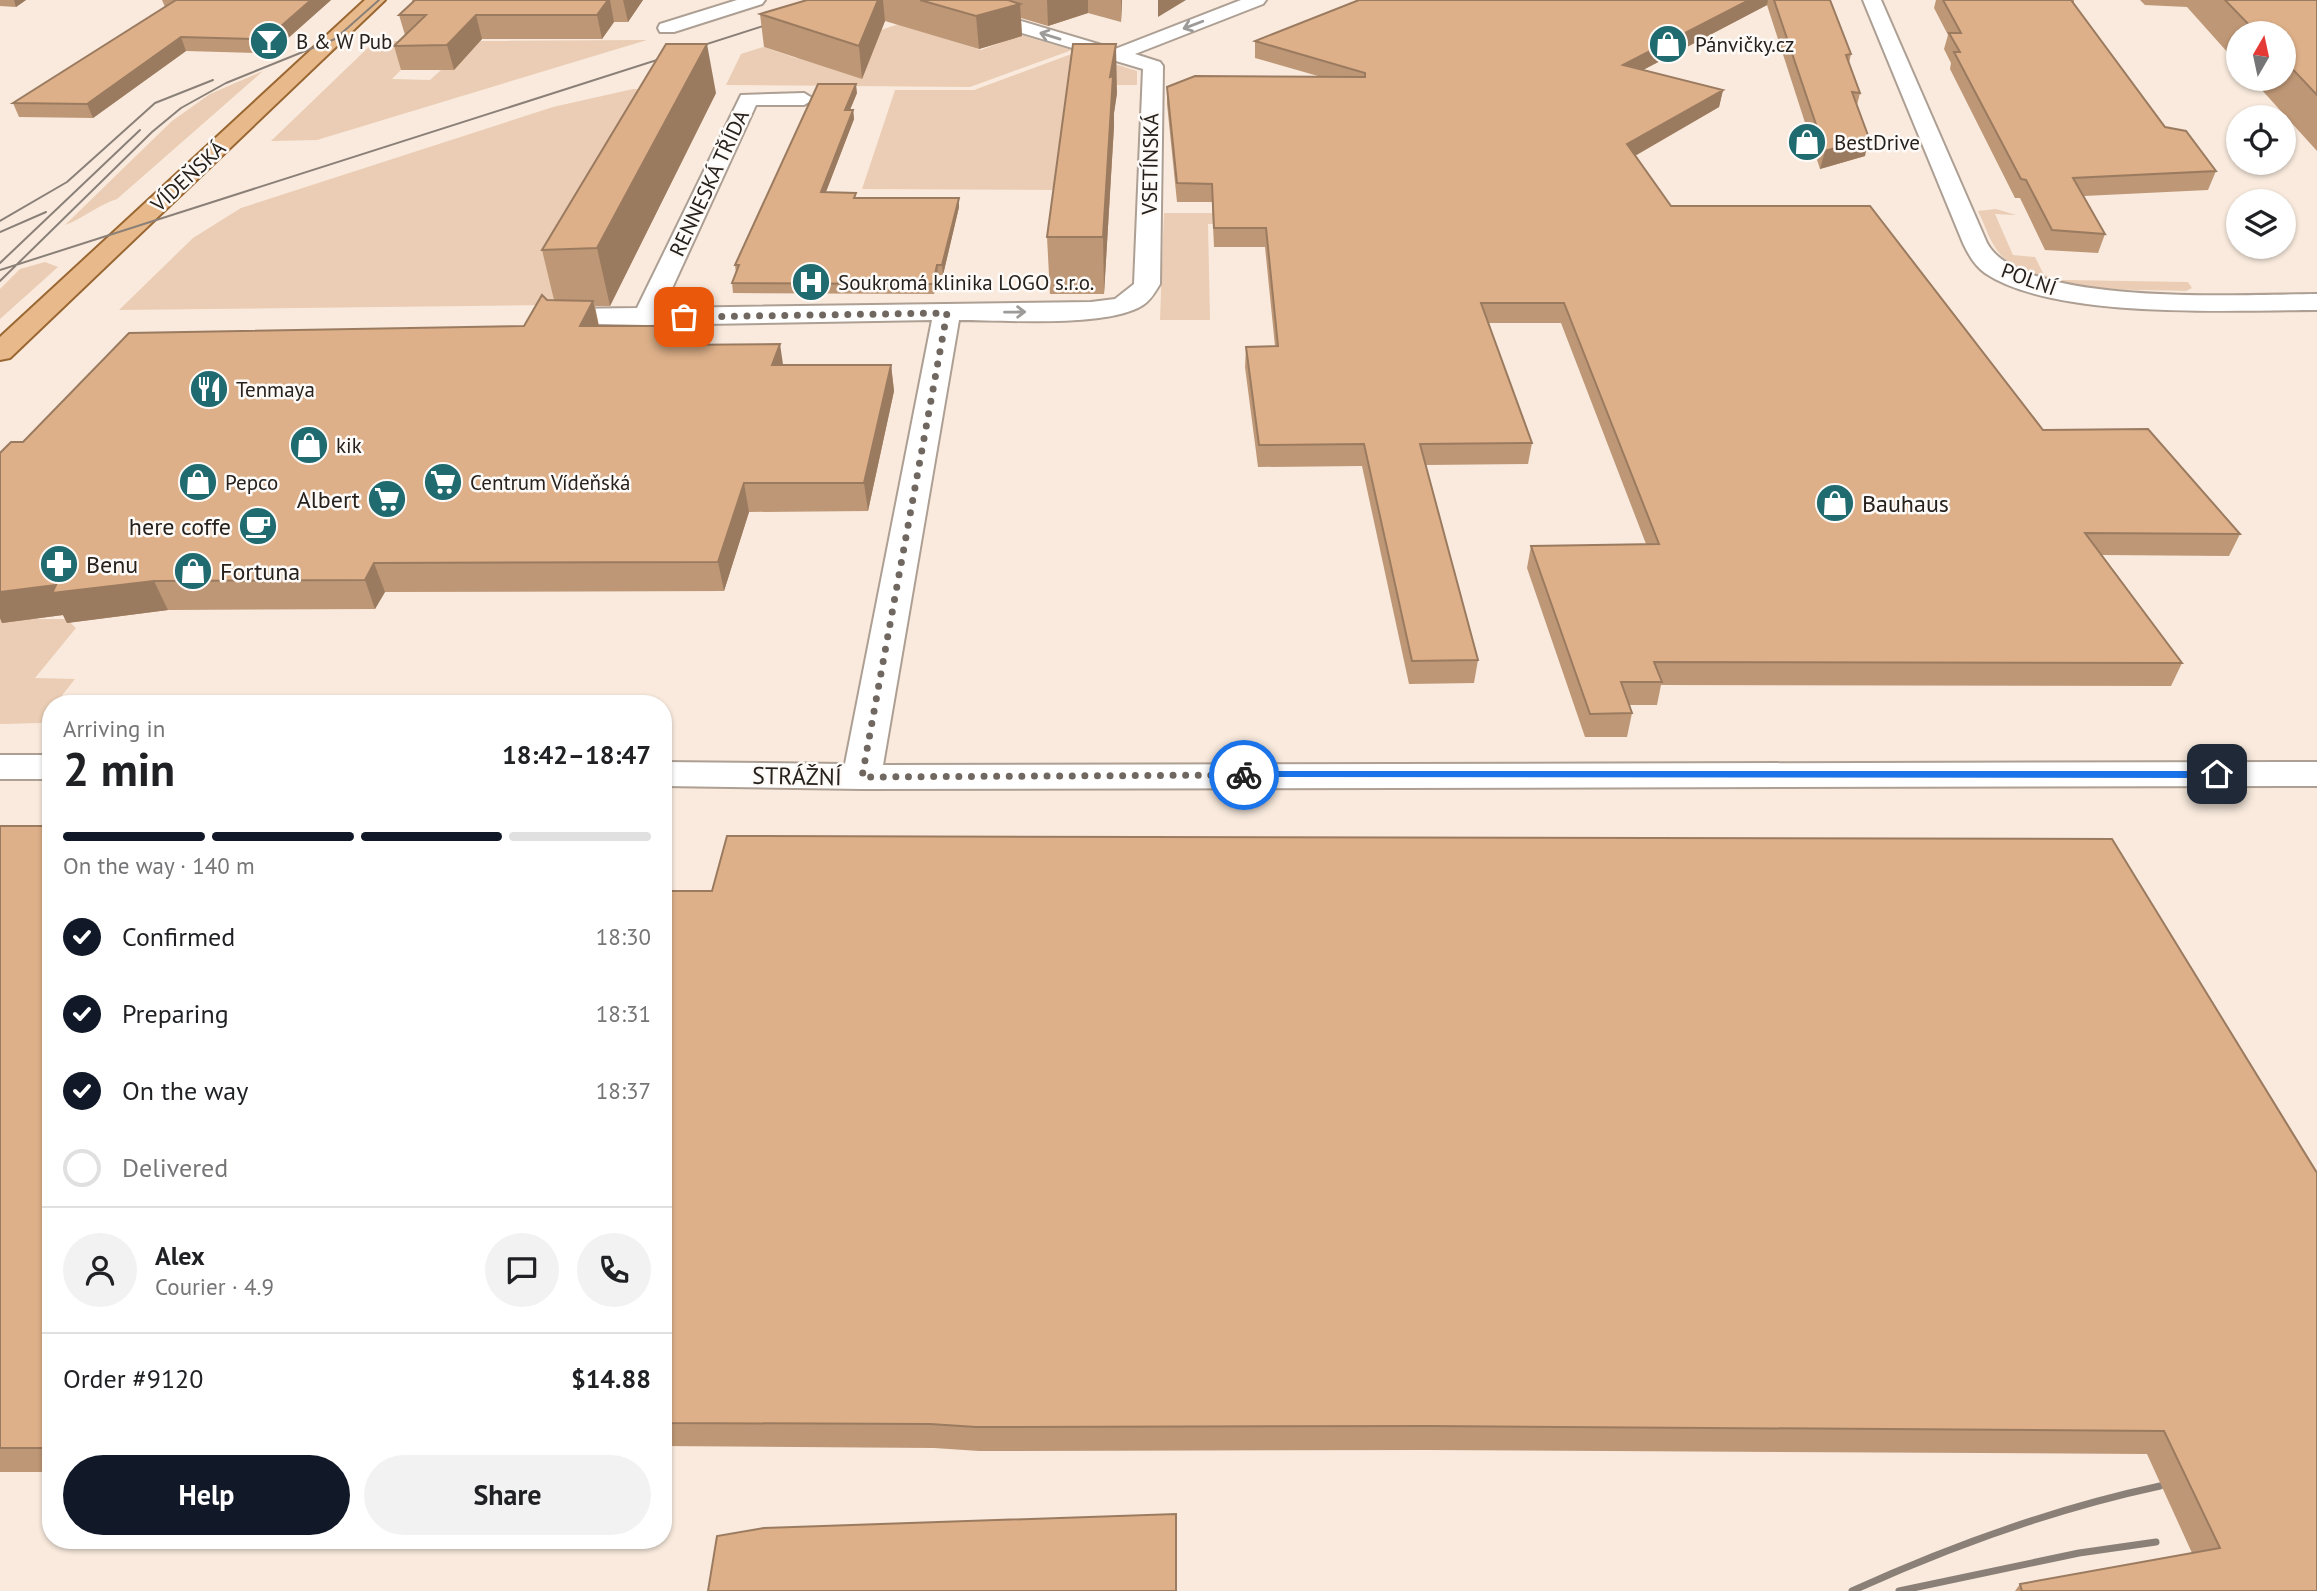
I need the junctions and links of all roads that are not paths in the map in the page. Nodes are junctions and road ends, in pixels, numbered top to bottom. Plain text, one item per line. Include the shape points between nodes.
1 (376, 0) edge
2 (755, 0) edge
3 (931, 0) edge
4 (1257, 0) edge
5 (1872, 0) edge
6 (667, 28) dead end
7 (1116, 55) junction
8 (804, 99) dead end
9 (2317, 302) edge
10 (947, 313) junction
11 (562, 317) edge
12 (646, 317) junction
13 (0, 352) edge
14 (0, 767) edge
15 (42, 767) edge
16 (672, 774) edge
17 (2317, 774) edge
18 (862, 777) junction

1 - 13 main road, VÍDEŇSKÁ
2 - 6 street
7 -> 3 street, VSETÍNSKÁ
4 -> 7 street
5 - 9 street, POLNÍ via 1975,243 1995,268 2046,288 2095,296
10 -> 7 street, VSETÍNSKÁ via 1103,309 1137,297 1147,284 1153,66
8 - 12 street, RENNESKÁ TŘÍDA via 748,100
10 - 12 street, VSETÍNSKÁ
10 - 18 street
11 - 12 street, VSETÍNSKÁ
14 - 15 street
16 - 18 street, STRÁŽNÍ
17 - 18 street, STRÁŽNÍ

